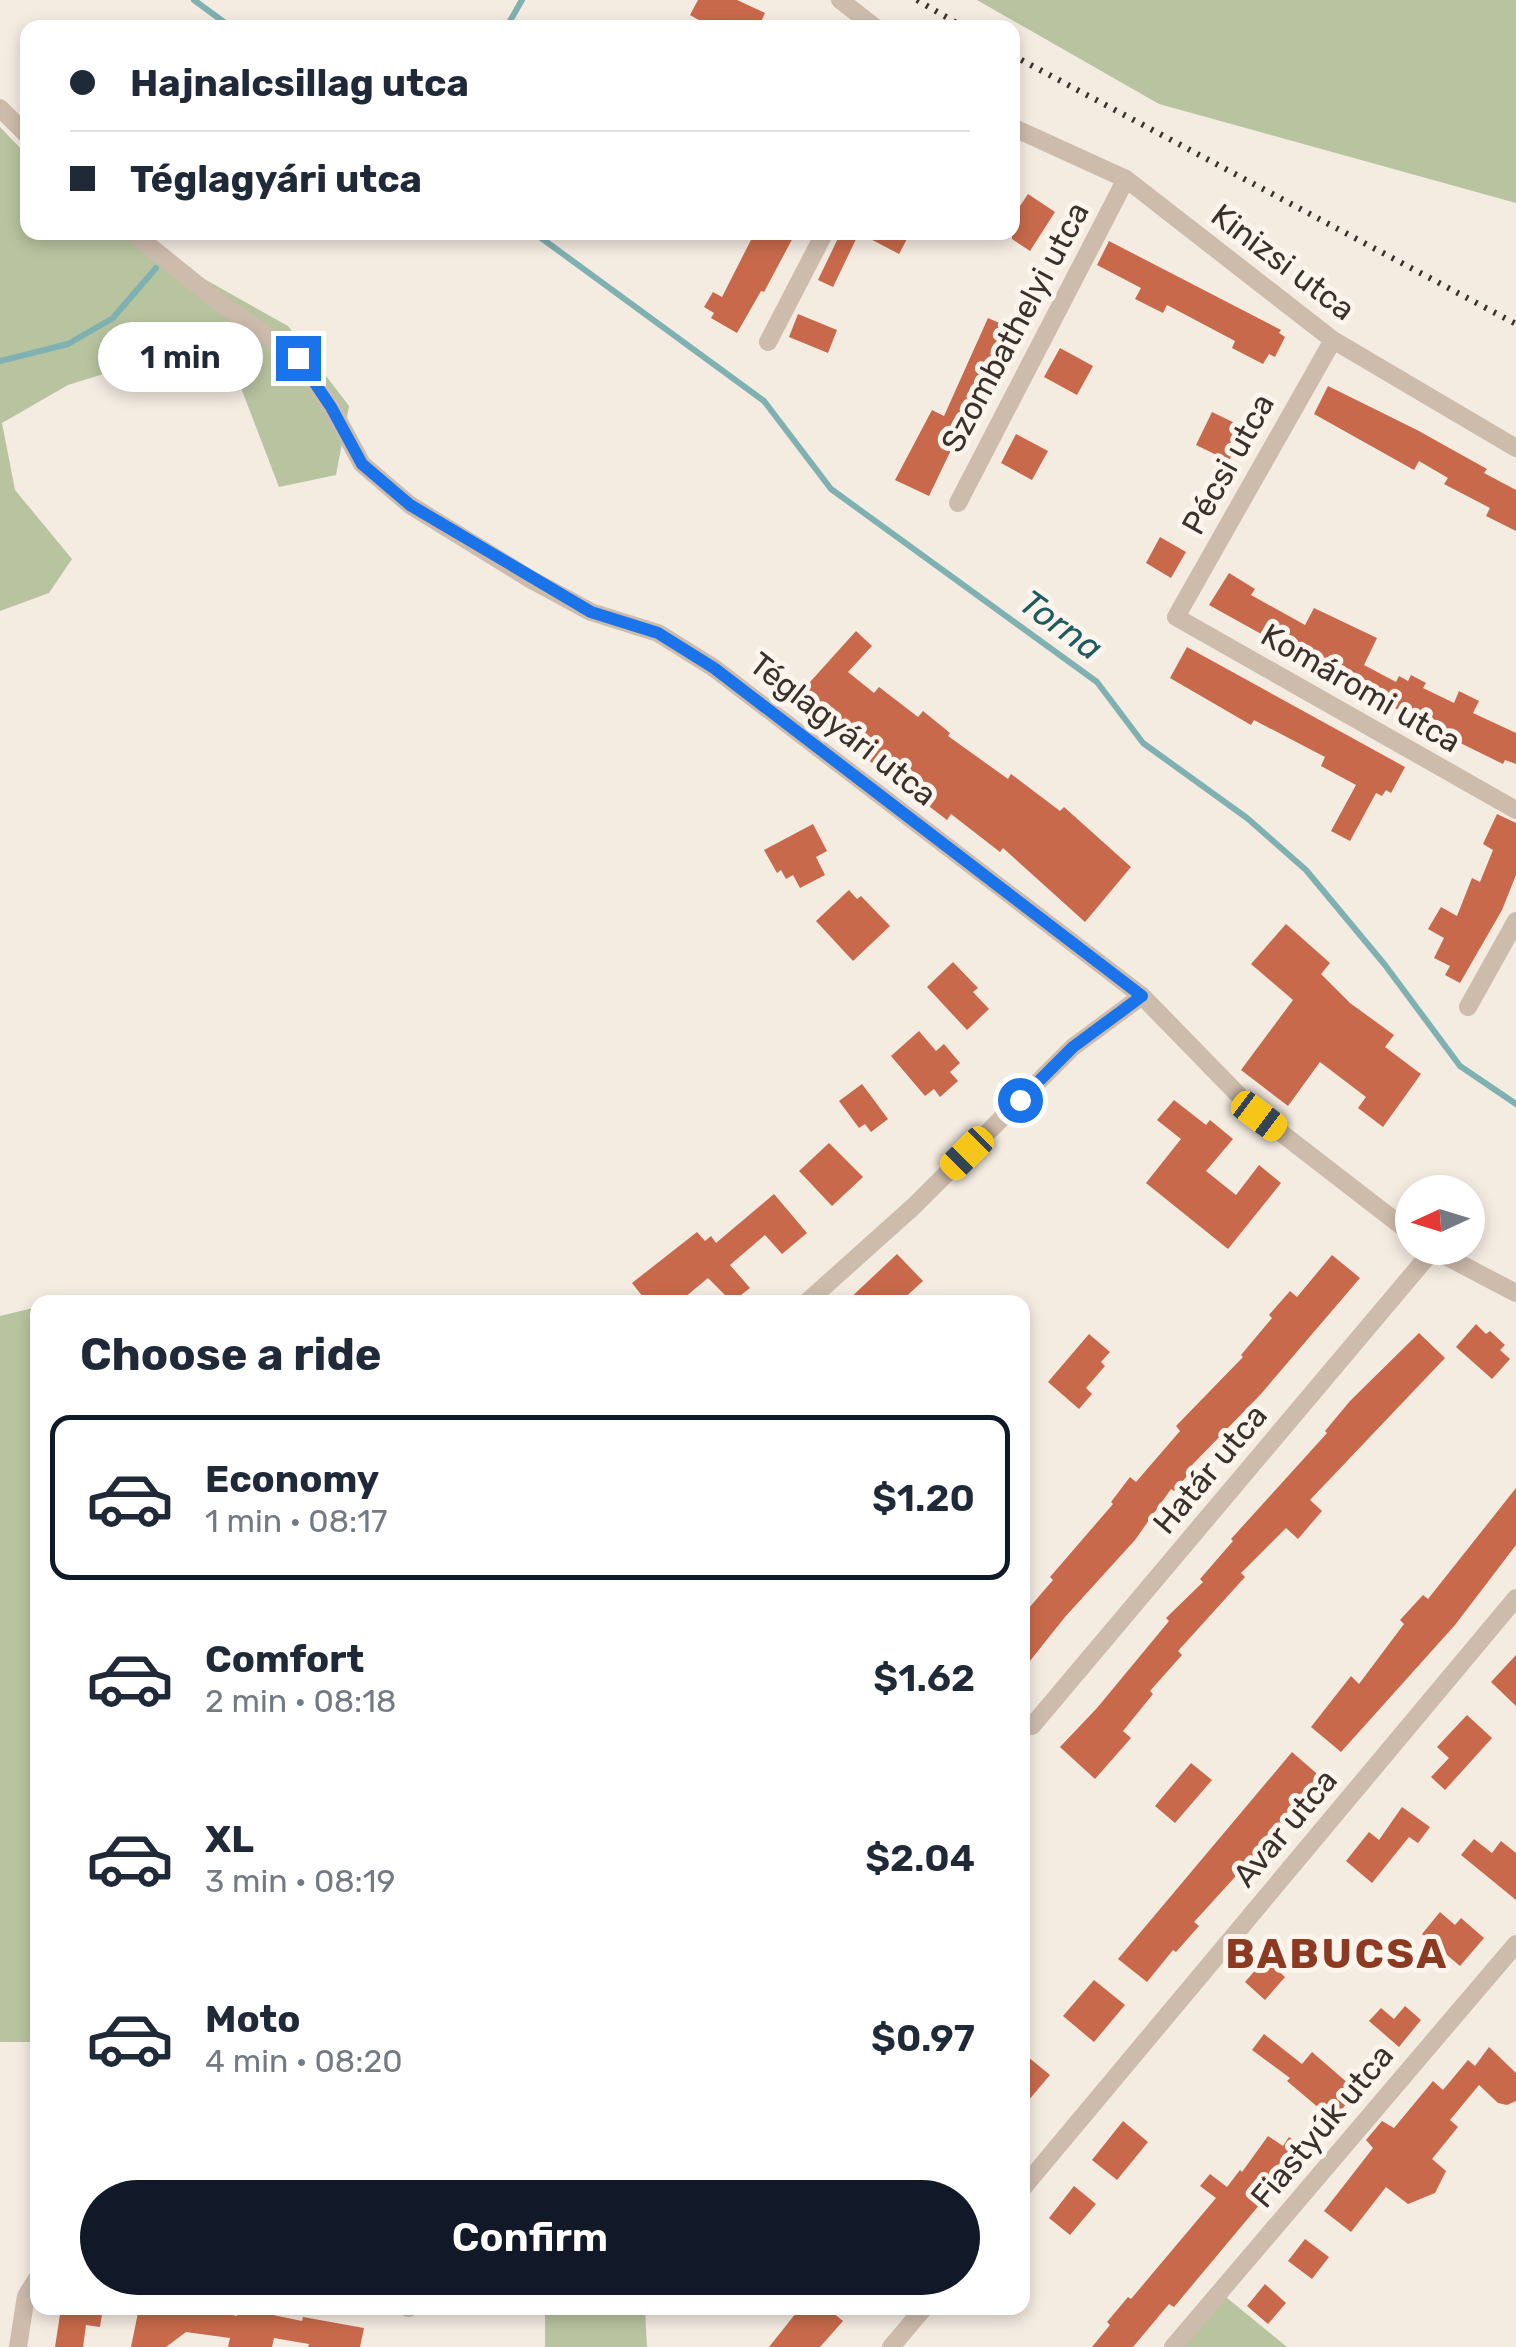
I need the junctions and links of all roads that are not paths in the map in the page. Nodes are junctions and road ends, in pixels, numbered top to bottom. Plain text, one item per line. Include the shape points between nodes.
1 (840, 0) edge
2 (866, 20) edge
3 (0, 108) edge
4 (20, 128) edge
5 (1020, 130) edge
6 (1126, 179) junction
7 (142, 240) edge
8 (821, 240) edge
9 (1333, 340) junction
10 (768, 342) dead end
11 (1516, 448) edge
12 (958, 502) dead end
13 (1176, 617) joint
14 (1516, 810) edge
15 (1516, 922) edge
16 (1142, 996) junction
17 (1468, 1007) dead end
18 (1395, 1221) edge
19 (1419, 1265) edge
20 (1463, 1265) edge
21 (1516, 1293) edge
22 (814, 1295) edge
23 (1516, 1598) edge
24 (1032, 1726) dead end
25 (1516, 1944) edge
26 (1030, 2179) edge
27 (30, 2290) edge
28 (918, 2315) edge
29 (18, 2347) edge
30 (891, 2347) edge
31 (1173, 2347) edge

1 - 2 street
3 - 4 street
5 - 6 street, Kinizsi utca
6 - 9 street, Kinizsi utca
6 - 12 street, Szombathelyi utca
7 - 16 street, Téglagyári utca via 298,358 362,464 410,505 591,612 658,633 714,668
8 - 10 street
9 - 11 street, Kinizsi utca
9 - 13 street, Pécsi utca
13 - 14 street, Komáromi utca
15 - 17 street
16 - 18 street, Téglagyári utca via 1259,1116
16 - 22 street via 1073,1047
19 - 24 street, Határ utca
20 - 21 street
23 - 26 street, Avar utca
25 - 31 street, Fiastyúk utca
27 - 29 street
28 - 30 street

